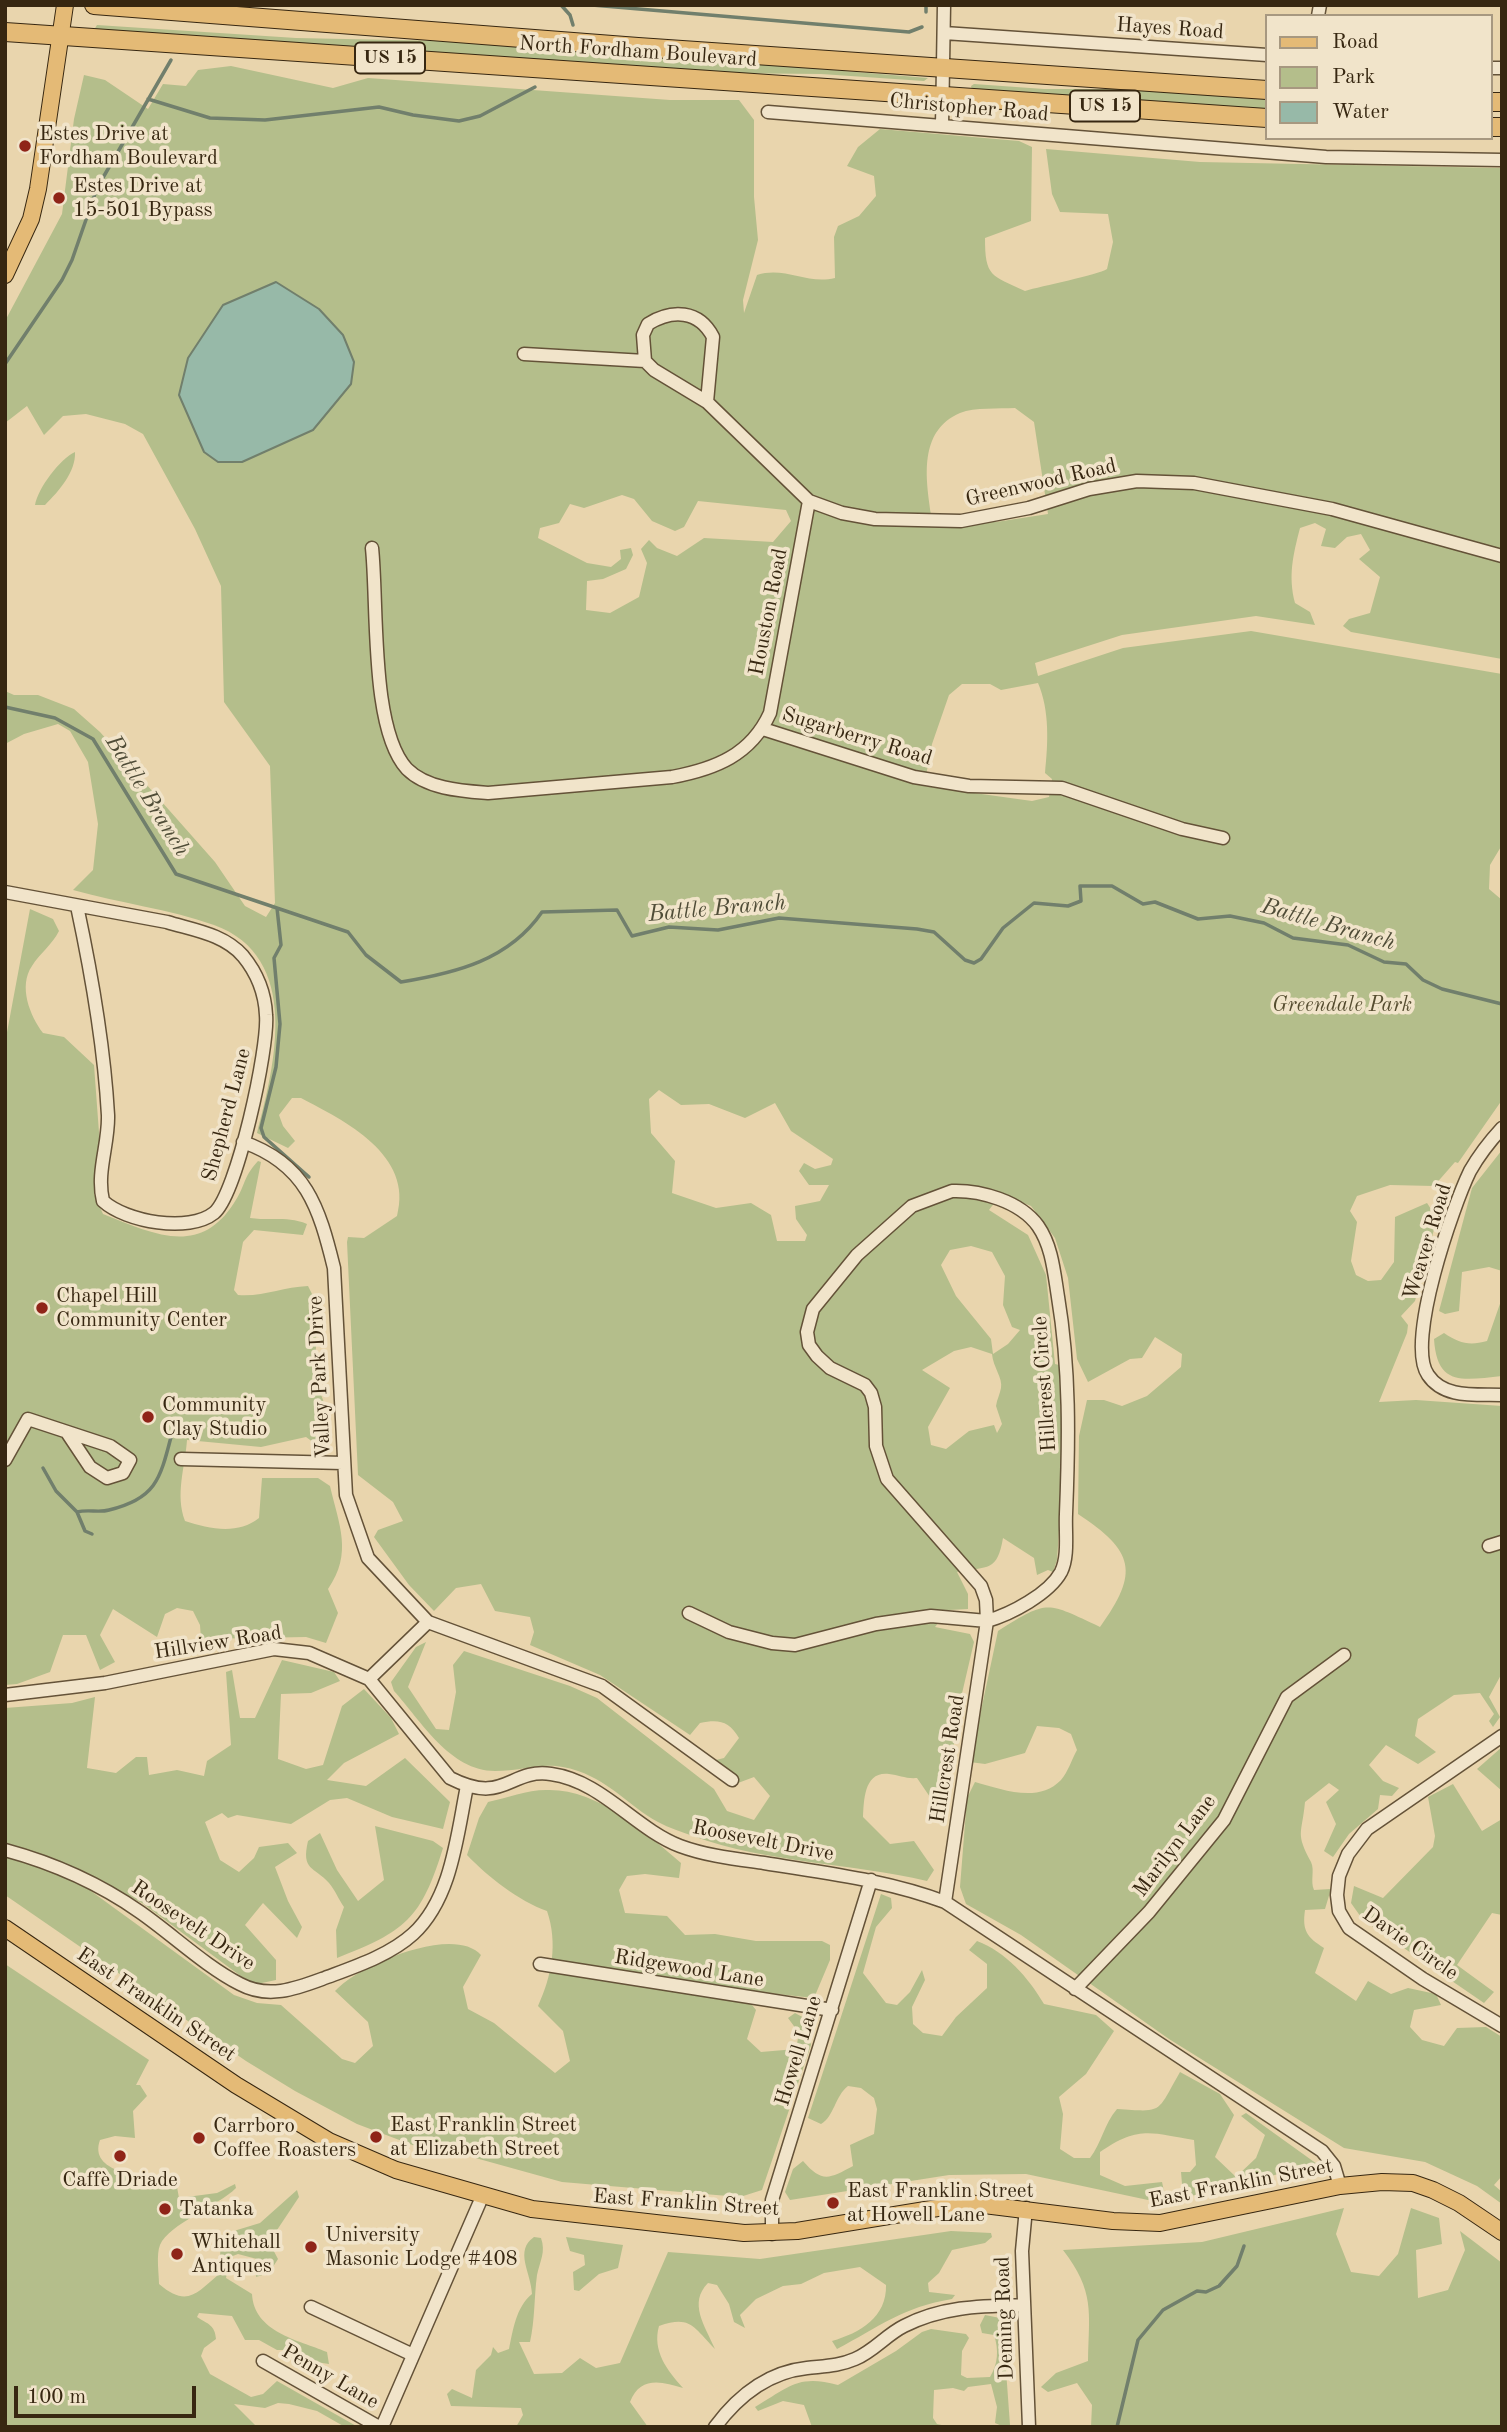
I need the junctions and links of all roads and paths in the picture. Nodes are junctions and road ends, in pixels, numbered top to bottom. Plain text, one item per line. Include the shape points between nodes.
1 (65, 5) edge
2 (94, 5) edge
3 (944, 5) edge
4 (5, 32) edge
5 (944, 33) junction
6 (59, 35) junction
7 (1266, 55) edge
8 (943, 68) junction
9 (1266, 90) edge
10 (943, 96) junction
11 (768, 112) dead end
12 (1266, 118) edge
13 (942, 126) junction
14 (1502, 160) edge
15 (5, 275) edge
16 (524, 354) dead end
17 (645, 361) junction
18 (707, 401) junction
19 (809, 501) junction
20 (372, 548) dead end
21 (1502, 556) edge
22 (763, 729) junction
23 (1223, 838) dead end
24 (5, 892) edge
25 (77, 906) junction
26 (1502, 1128) edge
27 (243, 1142) junction
28 (1502, 1395) edge
29 (68, 1434) junction
30 (181, 1459) dead end
31 (5, 1461) edge
32 (343, 1464) junction
33 (689, 1613) dead end
34 (987, 1621) junction
35 (428, 1622) junction
36 (1344, 1655) dead end
37 (369, 1679) junction
38 (5, 1695) edge
39 (1502, 1736) edge
40 (732, 1780) dead end
41 (467, 1786) junction
42 (5, 1850) edge
43 (872, 1881) junction
44 (945, 1902) junction
45 (5, 1928) edge
46 (540, 1964) dead end
47 (1075, 1989) junction
48 (832, 2010) junction
49 (1502, 2026) edge
50 (1340, 2186) junction
51 (482, 2197) junction
52 (1026, 2208) junction
53 (1502, 2232) edge
54 (772, 2234) junction
55 (1024, 2305) junction
56 (311, 2307) dead end
57 (413, 2355) junction
58 (263, 2361) dead end
59 (380, 2427) edge
60 (715, 2427) edge
61 (1029, 2427) edge

1 - 6 main road
2 - 8 highway, North Fordham Boulevard / US 15
3 - 5 street
4 - 6 highway, North Fordham Boulevard / US 15
5 - 7 street, Hayes Road
5 - 8 street
6 - 10 highway, North Fordham Boulevard / US 15
6 - 15 main road via 38,189 31,219
8 - 9 highway, North Fordham Boulevard / US 15
8 - 10 street
10 - 12 highway, North Fordham Boulevard / US 15
10 - 13 street
11 - 13 street, Christopher Road
13 - 14 street, Christopher Road via 1326,156
16 - 17 street
17 - 18 street, Greenwood Road
17 - 18 street via 643,335 648,324 671,313 699,320 713,337
18 - 19 street, Greenwood Road
19 - 21 street, Greenwood Road via 874,519 961,521 1137,481 1194,483 1332,509
19 - 22 street, Houston Road via 770,713
20 - 22 street, Sugarberry Road via 383,717 394,750 408,770 432,784 488,793 672,777 725,760 749,746
22 - 23 street, Sugarberry Road via 914,777 969,786 1062,788 1182,830
24 - 25 street, Shepherd Lane
25 - 27 street, Shepherd Lane via 167,922 216,937 234,948 253,970 262,991 267,1029
25 - 27 street, Shepherd Lane via 103,1042 108,1120 103,1201 148,1220 176,1224 203,1219 216,1212 225,1196
26 - 28 street, Weaver Road via 1471,1170 1452,1213 1420,1341 1421,1362 1440,1387 1457,1394
27 - 32 street, Valley Park Drive via 273,1153 297,1175 326,1234 334,1268
29 - 29 street via 90,1467 107,1478 123,1473 130,1460 110,1446
29 - 31 street via 28,1419
30 - 32 street
32 - 35 street, Valley Park Drive via 346,1495 368,1558
33 - 34 street via 729,1632 795,1645 931,1615
34 - 34 street, Hillcrest Circle via 981,1586 887,1479 876,1446 871,1393 817,1356 807,1332 813,1309 857,1255 912,1206 952,1191 983,1193 1022,1211 1037,1224 1052,1260 1066,1347 1070,1453 1065,1563 1044,1590
34 - 44 street, Hillcrest Road
35 - 37 street
35 - 40 street, Valley Park Drive via 602,1686
36 - 47 street, Marilyn Lane via 1287,1697 1224,1820 1149,1912
37 - 38 street, Hillview Road via 309,1653 274,1650 105,1683
37 - 41 street, Hillview Road via 450,1778
39 - 49 street, Davie Circle via 1367,1829 1348,1854 1339,1876 1338,1895 1339,1911 1349,1928
41 - 42 street, Roosevelt Drive via 443,1887 412,1934 347,1969 282,1992 267,1993 240,1984 85,1879
41 - 43 street, Roosevelt Drive via 496,1788 549,1773 576,1780 680,1846
43 - 44 street, Roosevelt Drive via 906,1887
43 - 48 street, Howell Lane
44 - 47 street, Roosevelt Drive
45 - 51 main road, East Franklin Street via 299,2125 396,2170
46 - 48 street, Ridgewood Lane
47 - 50 street, Roosevelt Drive via 1322,2151 1334,2165
48 - 54 street, Howell Lane via 772,2200
50 - 52 main road, East Franklin Street via 1160,2223
50 - 53 main road, East Franklin Street via 1413,2183 1459,2203
51 - 54 main road, East Franklin Street via 579,2216
51 - 57 street
52 - 54 main road, East Franklin Street via 968,2203
52 - 55 street, Deming Road
55 - 60 street via 964,2307 926,2316 854,2359 790,2371 762,2383 729,2407
55 - 61 street, Deming Road
56 - 57 street
57 - 59 street
58 - 59 street, Penny Lane

